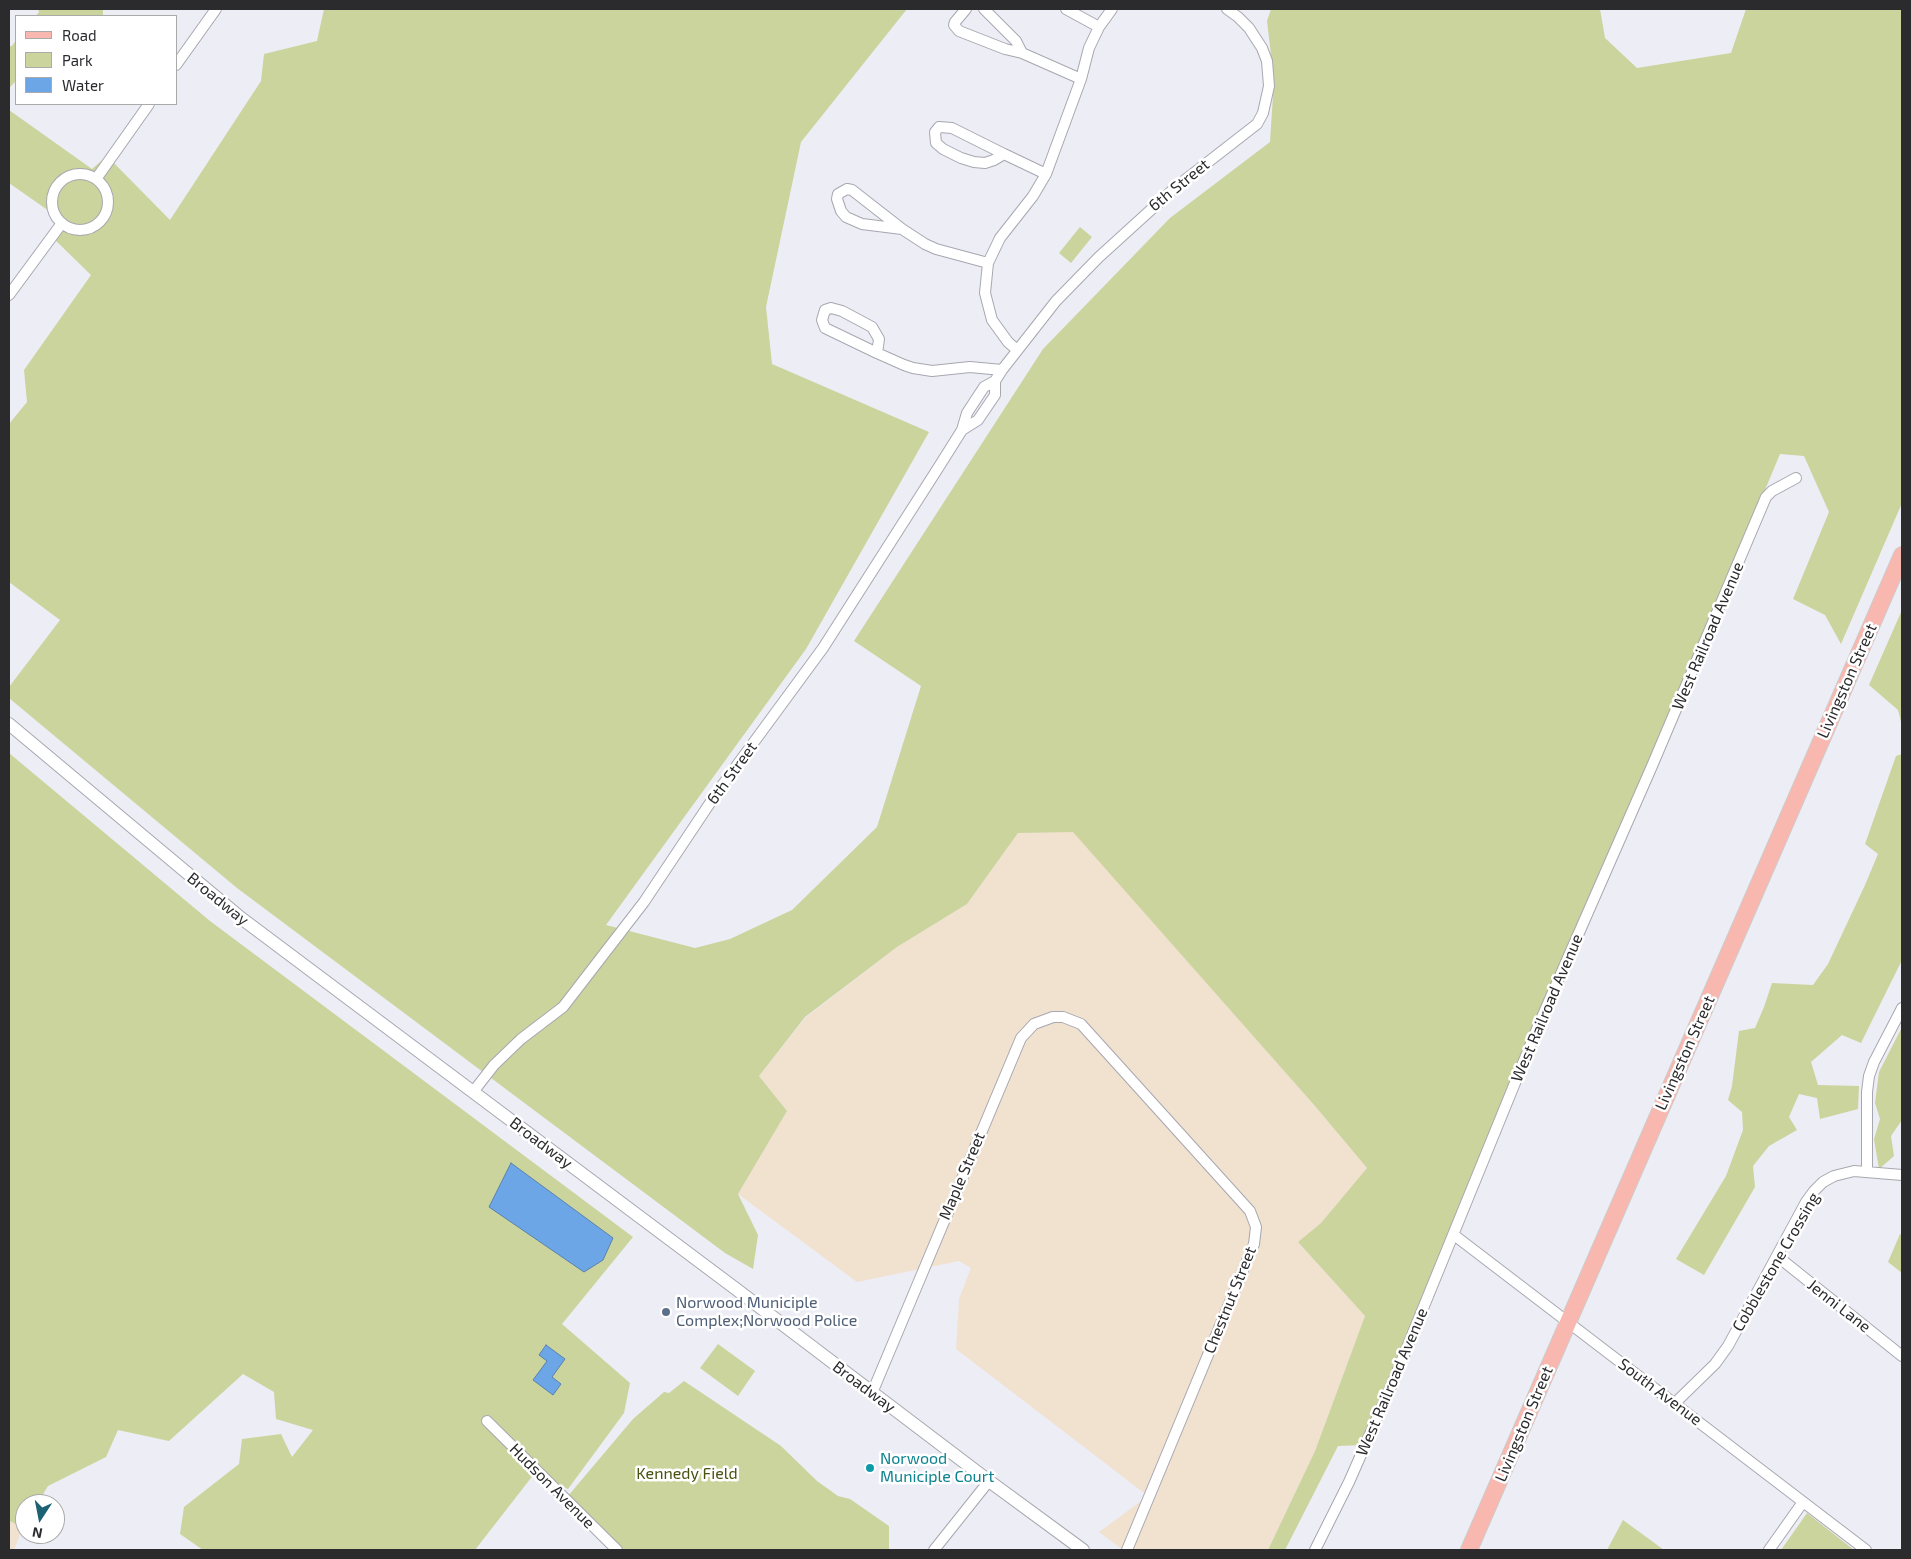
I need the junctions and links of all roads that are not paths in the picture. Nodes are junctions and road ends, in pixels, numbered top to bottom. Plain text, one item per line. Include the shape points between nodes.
1 (216, 9) edge
2 (966, 9) edge
3 (984, 9) edge
4 (1066, 9) edge
5 (1112, 9) edge
6 (1227, 9) edge
7 (1099, 27) junction
8 (1022, 53) junction
9 (178, 62) edge
10 (1081, 78) junction
11 (148, 105) edge
12 (1004, 154) junction
13 (1046, 174) junction
14 (96, 179) junction
15 (62, 224) junction
16 (902, 229) junction
17 (988, 263) junction
18 (9, 295) edge
19 (1018, 350) junction
20 (877, 353) junction
21 (1002, 370) junction
22 (1796, 478) dead end
23 (1902, 555) edge
24 (9, 724) edge
25 (1902, 1008) edge
26 (1092, 1035) joint
27 (473, 1092) junction
28 (1867, 1171) junction
29 (1902, 1175) edge
30 (1454, 1235) junction
31 (1777, 1256) junction
32 (1568, 1322) junction
33 (1902, 1356) edge
34 (872, 1393) junction
35 (1675, 1403) junction
36 (487, 1421) dead end
37 (988, 1481) junction
38 (1803, 1502) junction
39 (617, 1550) edge
40 (934, 1550) edge
41 (1083, 1550) edge
42 (1127, 1550) edge
43 (1315, 1550) edge
44 (1469, 1550) edge
45 (1769, 1550) edge
46 (1866, 1550) edge

1 - 9 street
2 - 8 street via 955,22 954,26 959,31
3 - 8 street via 1016,41
4 - 7 street
5 - 7 street
6 - 19 street, 6th Street via 1249,28 1267,61 1269,86 1257,124 1144,214 1056,302
7 - 10 street
8 - 10 street
10 - 13 street
11 - 14 street
12 - 12 street via 952,128 939,127 935,132 938,146 967,161 985,162
12 - 13 street
13 - 17 street via 1000,238
14 - 15 street via 78,174 60,181 52,198 52,207
14 - 15 street via 107,193 108,202 102,219 96,225 78,230
15 - 18 street
16 - 16 street via 852,190 838,194 836,199 841,211 853,222
16 - 17 street via 930,246
17 - 19 street via 985,293 992,320
19 - 21 street, 6th Street
20 - 20 street via 825,328 822,320 825,310 842,311 872,327 879,339
20 - 21 street via 918,370 970,367
21 - 27 street, 6th Street via 995,381 984,387 967,414 962,430 823,648 718,791 644,902 563,1007 521,1039 494,1065
22 - 30 street, West Railroad Avenue via 1766,498 1539,1024
23 - 32 main road, Livingston Street
24 - 27 street, Broadway via 241,918
25 - 28 street via 1869,1076
26 - 34 street, Maple Street via 1073,1020 1053,1017 1034,1024 1022,1038
26 - 42 street, Chestnut Street via 1250,1211 1256,1227 1254,1244
27 - 34 street, Broadway
28 - 29 street, Cobblestone Crossing
28 - 31 street, Cobblestone Crossing via 1854,1171 1823,1182 1806,1202
30 - 32 street, South Avenue
30 - 43 street, West Railroad Avenue via 1393,1382
31 - 33 street, Jenni Lane
31 - 35 street, Cobblestone Crossing via 1728,1346
32 - 35 street, South Avenue
32 - 44 main road, Livingston Street
34 - 37 street, Broadway
35 - 38 street, South Avenue
36 - 39 street, Hudson Avenue
37 - 40 street
37 - 41 street, Broadway
38 - 45 street
38 - 46 street, South Avenue

